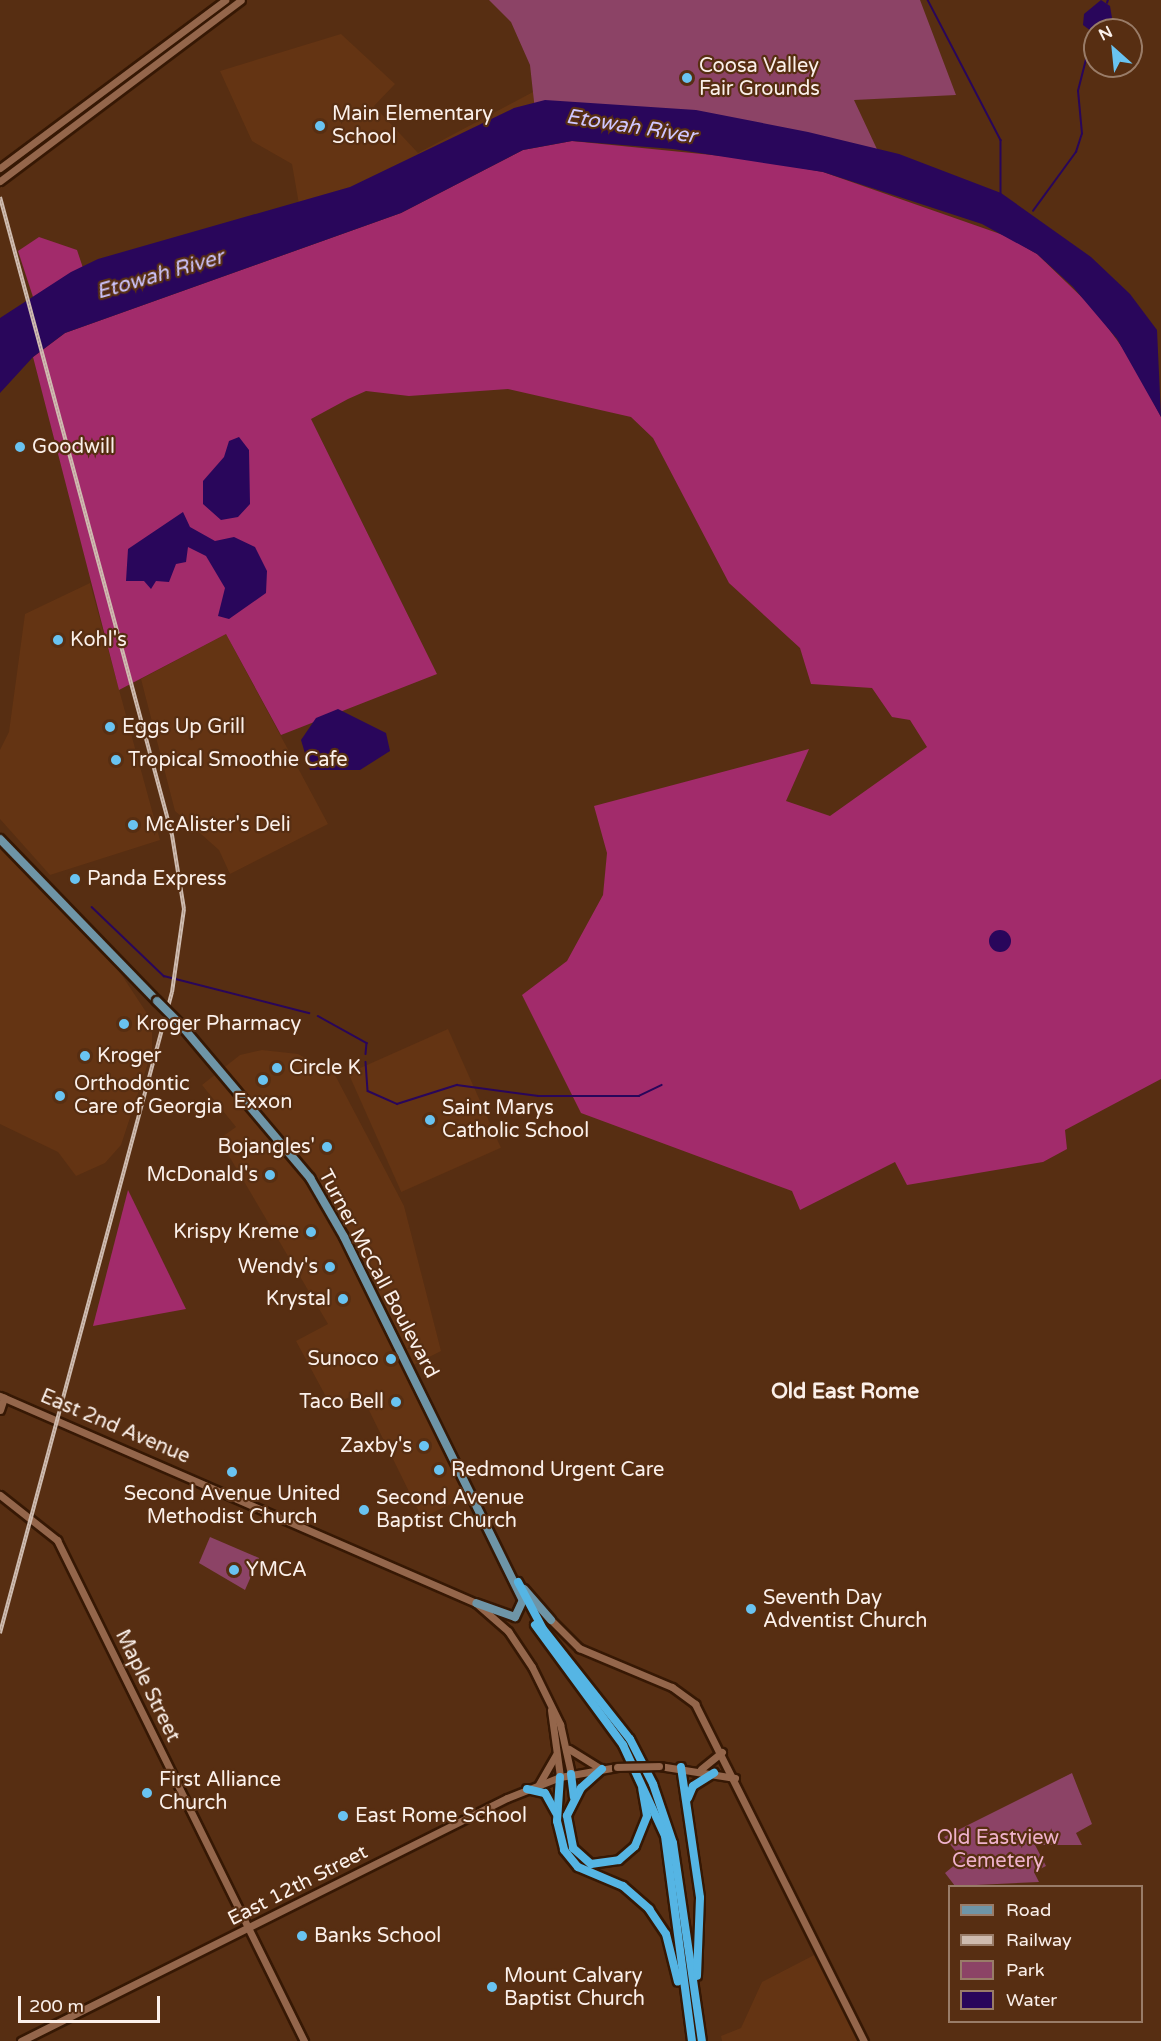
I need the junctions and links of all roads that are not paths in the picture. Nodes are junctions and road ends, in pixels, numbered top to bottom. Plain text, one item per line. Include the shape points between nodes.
1 (225, 0) edge
2 (241, 0) edge
3 (0, 168) edge
4 (0, 180) edge
5 (0, 839) edge
6 (1, 1397) edge
7 (0, 1410) edge
8 (0, 1494) edge
9 (510, 1571) junction
10 (518, 1582) junction
11 (523, 1600) junction
12 (476, 1603) junction
13 (551, 1620) joint
14 (550, 1705) junction
15 (568, 1748) junction
16 (722, 1752) junction
17 (557, 1753) junction
18 (681, 1767) junction
19 (602, 1769) junction
20 (698, 1770) junction
21 (639, 1771) junction
22 (714, 1773) junction
23 (572, 1774) junction
24 (560, 1777) junction
25 (735, 1778) junction
26 (538, 1785) junction
27 (527, 1789) junction
28 (574, 1798) junction
29 (687, 1798) junction
30 (557, 1814) junction
31 (248, 1930) junction
32 (696, 1994) junction
33 (687, 2019) junction
34 (21, 2041) edge
35 (304, 2041) edge
36 (692, 2041) edge
37 (702, 2041) edge
38 (864, 2041) edge

1 - 3 main road
2 - 4 main road
5 - 9 main road, Turner McCall Boulevard, bridge via 180,1024 310,1178
6 - 7 main road
6 - 12 main road, East 2nd Avenue
8 - 31 main road, Maple Street via 57,1540
9 - 10 main road, Turner McCall Boulevard
9 - 11 main road, Turner McCall Boulevard
10 - 13 main road
10 - 32 highway, Turner McCall Boulevard via 543,1629 630,1739 653,1784 674,1843
11 - 12 main road via 515,1617
11 - 21 highway, Turner McCall Boulevard via 540,1636
12 - 14 main road via 515,1640
13 - 16 main road via 579,1648 689,1698
14 - 15 main road
14 - 17 main road
15 - 19 main road via 582,1762
15 - 23 main road
16 - 20 main road via 714,1764
16 - 25 main road
17 - 24 main road
17 - 26 main road
18 - 19 main road, East 12th Street, bridge
18 - 20 main road, East 12th Street
18 - 29 highway
19 - 23 main road, East 12th Street
19 - 28 highway
20 - 22 main road, East 12th Street
21 - 28 highway via 645,1828 619,1860 591,1864 573,1848 567,1816
21 - 33 highway, Turner McCall Boulevard via 665,1836
22 - 25 main road, East 12th Street
22 - 29 highway via 693,1786
23 - 24 main road, East 12th Street
23 - 28 highway
24 - 26 main road, East 12th Street
24 - 30 highway
25 - 38 main road
26 - 27 main road, East 12th Street
27 - 30 highway via 545,1793
27 - 31 main road, East 12th Street
29 - 32 highway via 701,1920
30 - 33 highway via 559,1838 573,1863 631,1890 666,1934
31 - 34 main road, East 12th Street
31 - 35 main road, Maple Street
32 - 37 highway, Turner McCall Boulevard
33 - 36 highway, Turner McCall Boulevard

